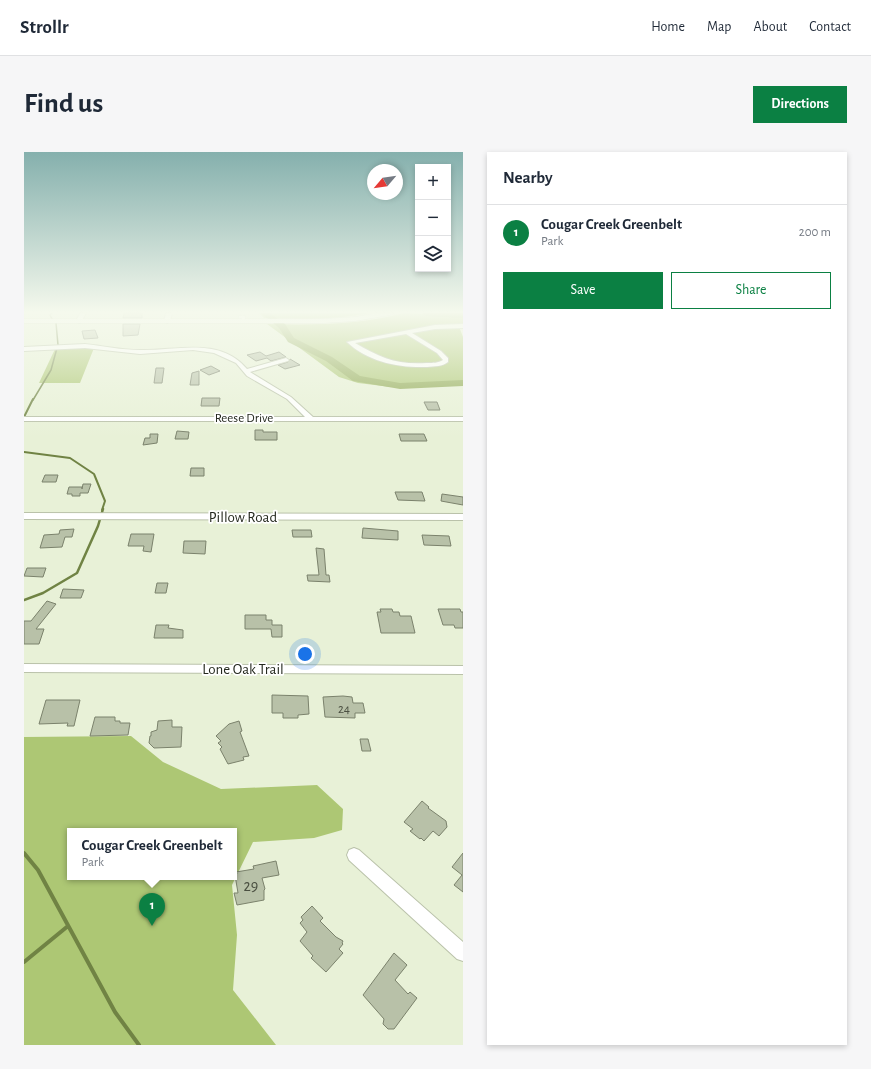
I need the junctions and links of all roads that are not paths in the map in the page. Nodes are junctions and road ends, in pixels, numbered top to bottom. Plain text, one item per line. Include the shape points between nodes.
1 (224, 355) edge
2 (372, 355) edge
3 (442, 355) edge
4 (286, 360) dead end
5 (245, 371) junction
6 (310, 418) junction
7 (24, 419) edge
8 (463, 419) edge
9 (24, 516) edge
10 (463, 517) edge
11 (24, 668) edge
12 (463, 670) edge
13 (354, 855) dead end
14 (463, 953) edge

1 - 5 street via 238,362
2 - 3 street via 393,364 439,364 446,361
4 - 5 street
5 - 6 street via 288,398
6 - 7 street, Reese Drive
6 - 8 street, Reese Drive
9 - 10 street, Pillow Road
11 - 12 street, Lone Oak Trail
13 - 14 street

